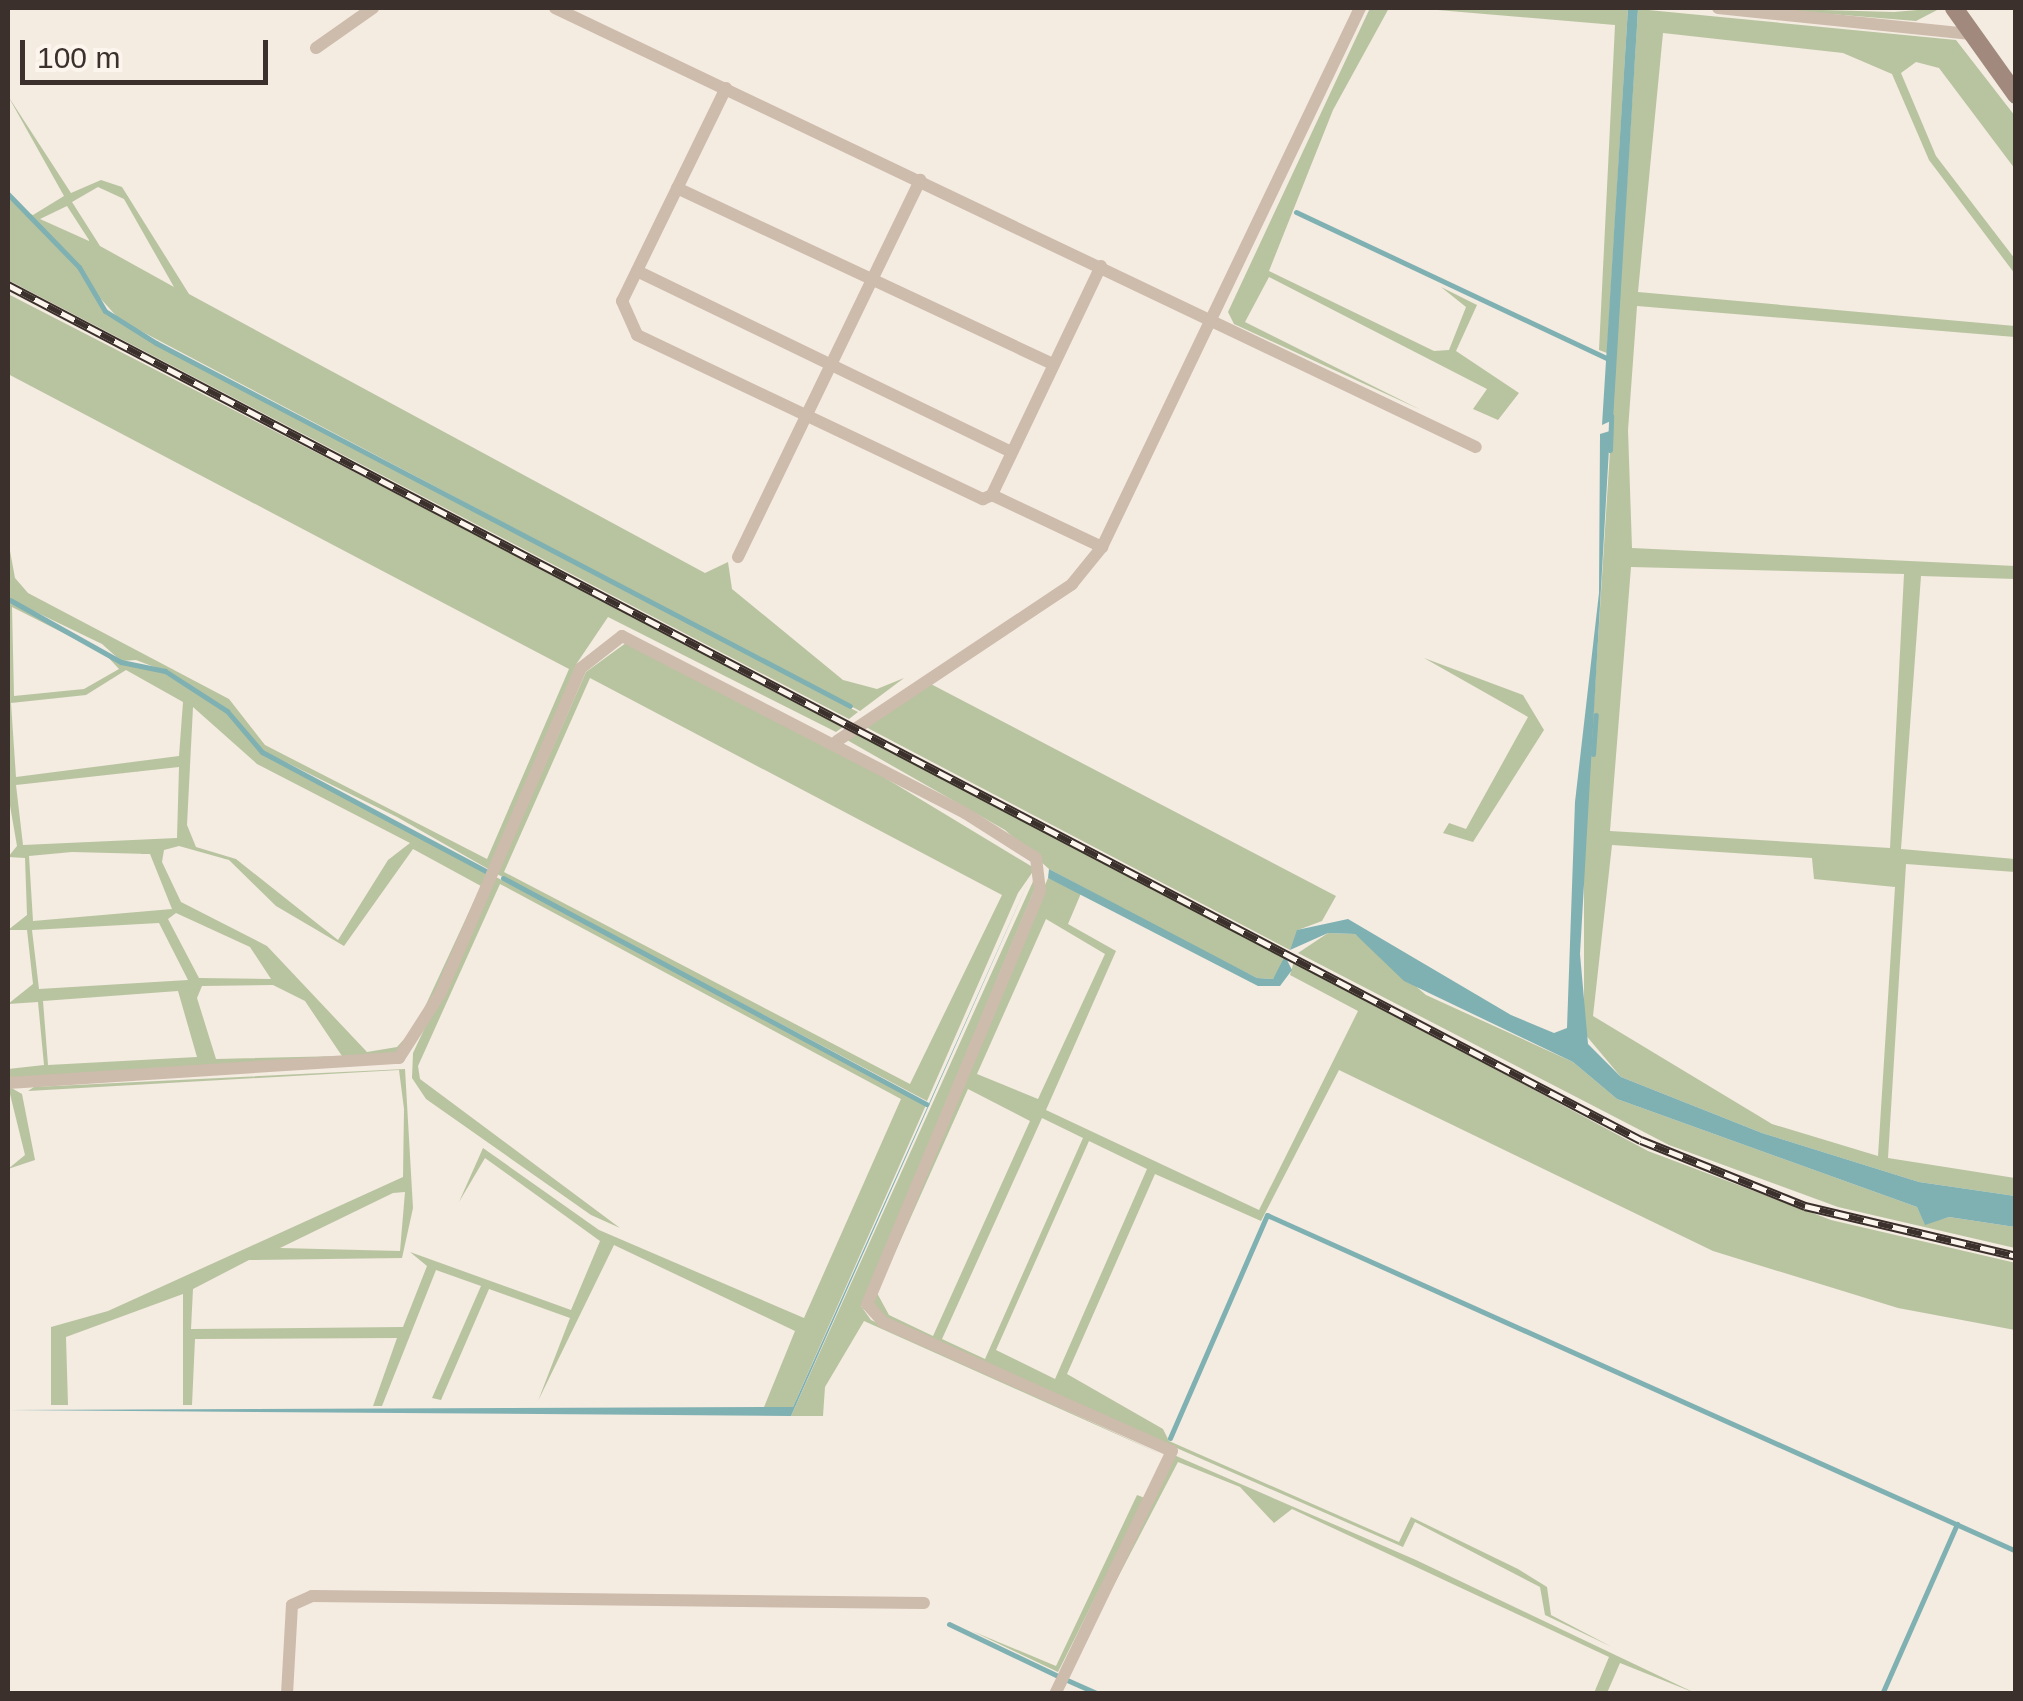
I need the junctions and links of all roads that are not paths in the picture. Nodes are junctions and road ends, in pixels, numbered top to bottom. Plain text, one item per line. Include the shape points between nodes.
1 (373, 8) edge
2 (555, 8) edge
3 (1360, 8) edge
4 (1718, 8) edge
5 (1954, 8) edge
6 (1969, 34) junction
7 (316, 48) dead end
8 (726, 88) junction
9 (2016, 95) edge
10 (920, 180) junction
11 (677, 188) junction
12 (1101, 266) junction
13 (637, 271) junction
14 (872, 278) junction
15 (1210, 320) junction
16 (832, 363) junction
17 (1054, 365) junction
18 (807, 414) junction
19 (1476, 446) dead end
20 (1012, 452) junction
21 (992, 495) junction
22 (1102, 546) junction
23 (738, 557) dead end
24 (837, 741) junction
25 (8, 1083) edge
26 (924, 1603) dead end
27 (287, 1694) edge
28 (1055, 1694) edge

1 - 7 street
2 - 8 street
3 - 15 street
4 - 6 street
5 - 6 street
6 - 9 street
8 - 10 street
8 - 11 street
10 - 12 street
10 - 14 street
11 - 13 street
11 - 14 street
12 - 15 street
12 - 17 street
13 - 16 street
13 - 18 street via 622,301 637,335
14 - 16 street
14 - 17 street
15 - 19 street
15 - 22 street
16 - 18 street
16 - 20 street
17 - 20 street
18 - 21 street via 982,499
18 - 23 street
20 - 21 street
21 - 22 street
22 - 24 street via 1072,584 898,692
24 - 25 street via 622,636 581,668 433,1008 400,1058
24 - 28 street via 1024,848 1041,868 1040,890 866,1292 883,1322 1172,1451
26 - 27 street via 312,1596 292,1605

